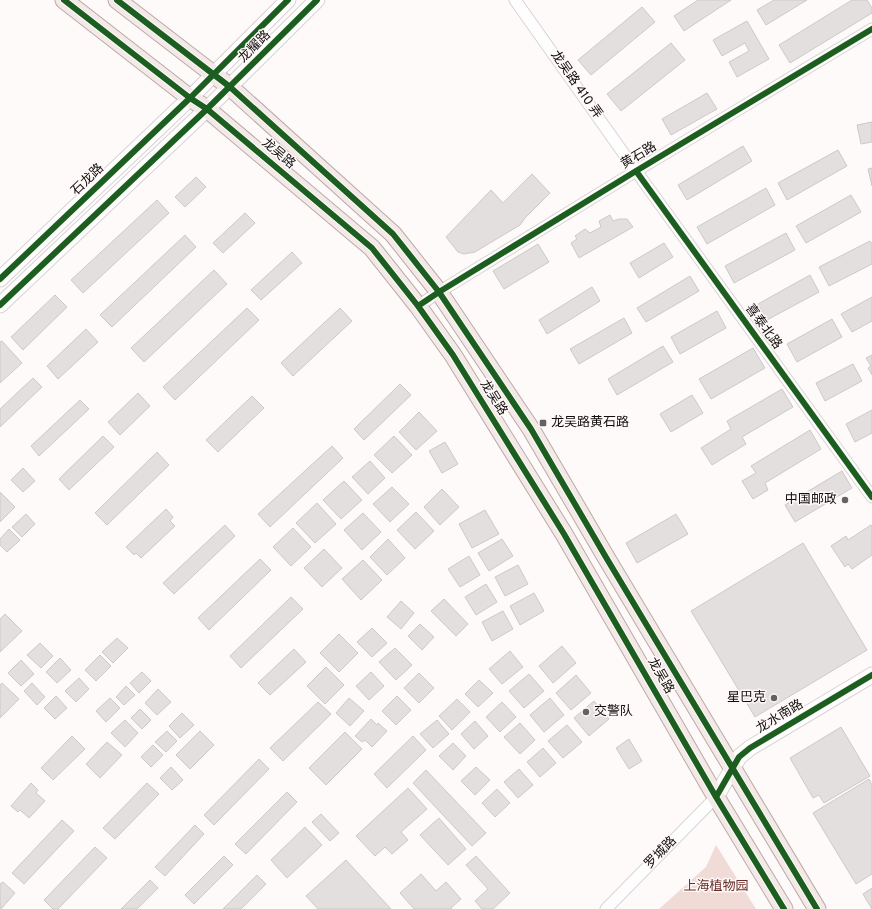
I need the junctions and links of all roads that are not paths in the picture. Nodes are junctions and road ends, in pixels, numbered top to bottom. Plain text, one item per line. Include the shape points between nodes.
1 (64, 0) edge
2 (117, 0) edge
3 (288, 0) edge
4 (317, 0) edge
5 (515, 0) edge
6 (872, 29) edge
7 (214, 74) junction
8 (230, 87) junction
9 (190, 98) junction
10 (207, 109) junction
11 (636, 171) junction
12 (0, 279) edge
13 (439, 292) junction
14 (0, 305) edge
15 (418, 306) junction
16 (872, 497) edge
17 (872, 675) edge
18 (733, 767) junction
19 (716, 797) junction
20 (606, 909) edge
21 (784, 909) edge
22 (817, 909) edge

1 - 9 main road, 龙吴路
2 - 7 main road, 龙吴路
3 - 7 main road, 龙耀路
4 - 8 main road, 龙耀路
5 - 11 street, 龙吴路 410 弄
6 - 11 street, 黄石路
7 - 8 main road, 龙吴路
7 - 9 main road, 龙耀路
8 - 10 main road, 龙耀路
8 - 13 main road, 龙吴路 via 392,234
9 - 10 main road, 龙吴路
9 - 12 main road, 石龙路
10 - 14 main road
10 - 15 main road, 龙吴路 via 372,248
11 - 13 street, 黄石路
11 - 16 street, 喜泰北路
13 - 15 street, 黄石路
13 - 18 main road, 龙吴路 via 531,429
15 - 19 main road, 龙吴路 via 453,355 575,553
17 - 18 main road, 龙水南路 via 750,748 739,757
18 - 19 main road, 龙水南路
18 - 22 main road, 龙吴路
19 - 20 street, 罗城路
19 - 21 main road, 龙吴路

